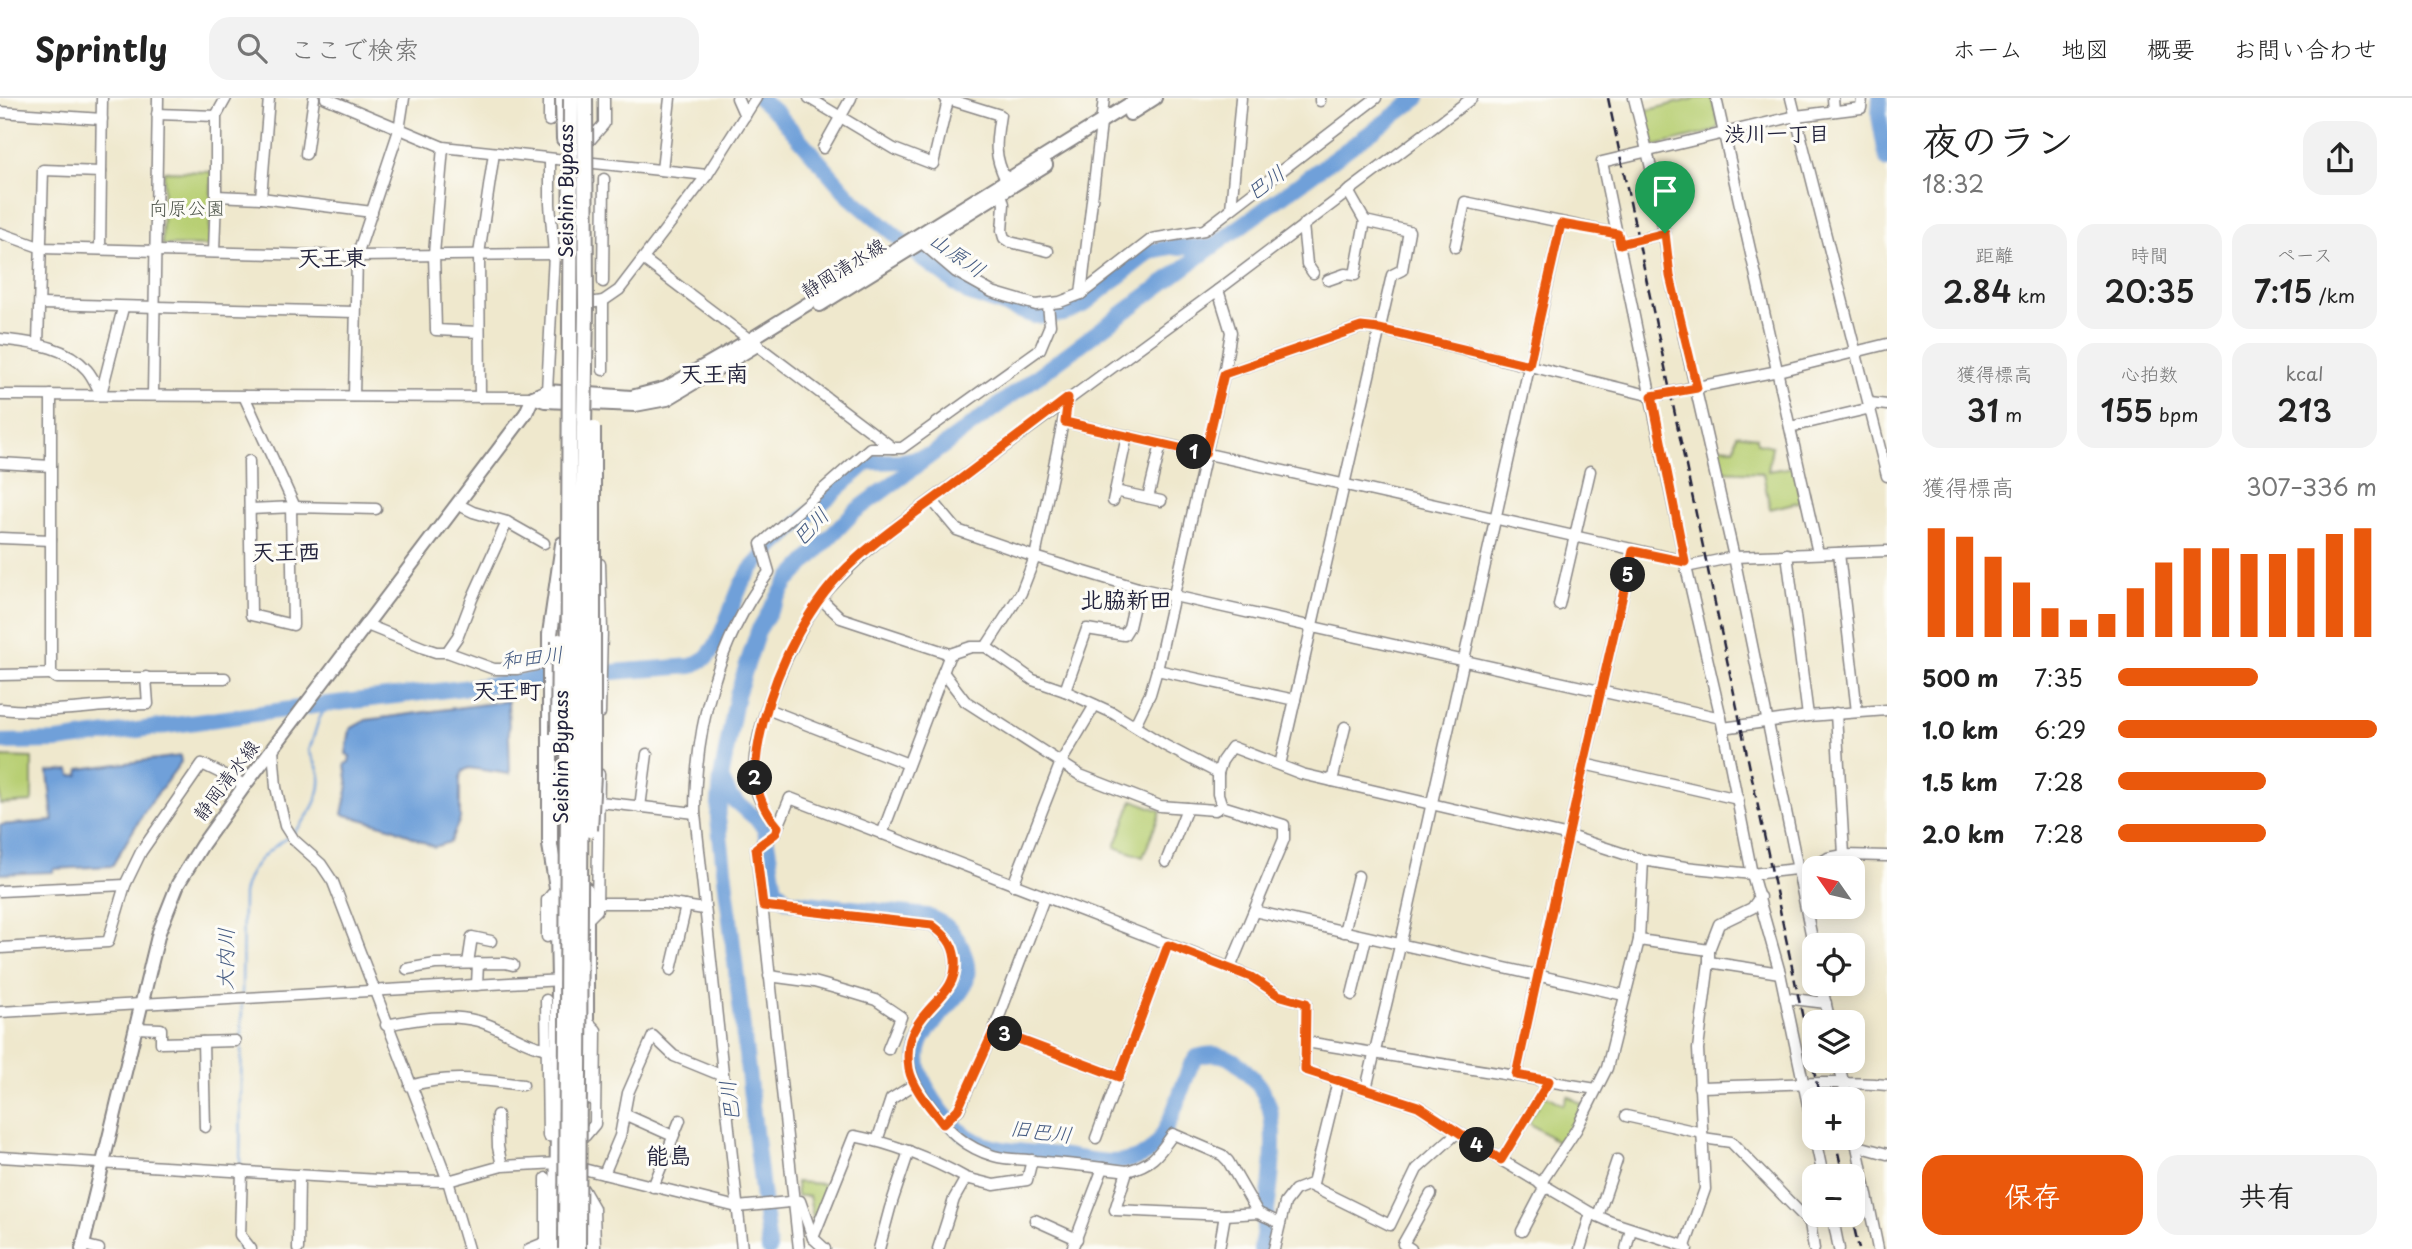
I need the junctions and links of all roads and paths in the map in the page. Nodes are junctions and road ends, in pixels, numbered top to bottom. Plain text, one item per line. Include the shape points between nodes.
1 (102, 98) edge
2 (158, 98) edge
3 (226, 98) edge
4 (270, 98) edge
5 (314, 98) edge
6 (326, 98) edge
7 (404, 98) edge
8 (549, 98) edge
9 (564, 98) edge
10 (571, 98) edge
11 (585, 98) edge
12 (604, 98) edge
13 (670, 98) edge
14 (737, 98) edge
15 (756, 98) edge
16 (809, 98) edge
17 (851, 98) edge
18 (1104, 98) edge
19 (1139, 98) edge
20 (1155, 98) edge
21 (1241, 98) edge
22 (1359, 98) edge
23 (1376, 98) edge
24 (1472, 98) edge
25 (1634, 98) edge
26 (1717, 98) edge
27 (1791, 98) edge
28 (1833, 98) edge
29 (1862, 98) edge
30 (946, 99) edge
31 (1358, 111) junction
32 (1834, 111) junction
33 (0, 112) edge
34 (747, 113) junction
35 (157, 114) junction
36 (216, 116) junction
37 (1796, 116) junction
38 (842, 117) junction
39 (102, 119) junction
40 (548, 121) dead end
41 (1102, 125) junction
42 (399, 130) junction
43 (1724, 132) junction
44 (443, 147) junction
45 (822, 148) dead end
46 (494, 153) junction
47 (1648, 153) junction
48 (306, 154) dead end
49 (581, 156) junction
50 (557, 159) junction
51 (662, 170) junction
52 (101, 172) junction
53 (707, 175) junction
54 (604, 179) dead end
55 (1006, 180) junction
56 (581, 181) junction
57 (1348, 191) junction
58 (1001, 193) junction
59 (216, 196) junction
60 (261, 198) junction
61 (604, 198) junction
62 (1231, 209) junction
63 (372, 212) junction
64 (1365, 221) junction
65 (1561, 224) junction
66 (1303, 225) junction
67 (0, 233) edge
68 (1665, 233) junction
69 (1619, 239) junction
70 (917, 240) junction
71 (1455, 247) dead end
72 (42, 248) junction
73 (100, 249) junction
74 (155, 251) junction
75 (1048, 251) dead end
76 (214, 252) junction
77 (434, 254) junction
78 (479, 254) junction
79 (554, 254) junction
80 (357, 256) junction
81 (643, 259) junction
82 (1314, 273) dead end
83 (1328, 280) dead end
84 (603, 282) dead end
85 (1218, 290) junction
86 (1081, 294) junction
87 (603, 301) junction
88 (41, 304) junction
89 (579, 305) junction
90 (1048, 305) junction
91 (123, 308) junction
92 (155, 308) junction
93 (355, 312) junction
94 (1379, 329) junction
95 (479, 332) junction
96 (0, 339) edge
97 (754, 342) junction
98 (38, 344) junction
99 (1887, 344) edge
100 (1857, 351) junction
101 (1529, 365) junction
102 (603, 370) dead end
103 (1778, 371) junction
104 (1224, 374) junction
105 (1697, 388) junction
106 (547, 391) junction
107 (101, 394) junction
108 (153, 394) junction
109 (0, 395) edge
110 (51, 395) junction
111 (244, 396) junction
112 (354, 396) junction
113 (1652, 396) junction
114 (480, 397) junction
115 (533, 397) junction
116 (566, 397) junction
117 (1068, 398) junction
118 (582, 403) junction
119 (1887, 405) edge
120 (1870, 406) junction
121 (1065, 422) junction
122 (1790, 427) junction
123 (1127, 436) junction
124 (1161, 444) junction
125 (893, 448) junction
126 (1205, 454) junction
127 (249, 461) dead end
128 (0, 463) edge
129 (51, 466) junction
130 (1590, 471) dead end
131 (1887, 476) edge
132 (1344, 485) junction
133 (1148, 498) junction
134 (932, 500) junction
135 (1161, 501) dead end
136 (457, 504) junction
137 (293, 507) junction
138 (250, 509) junction
139 (376, 509) dead end
140 (1494, 520) junction
141 (507, 522) junction
142 (0, 538) edge
143 (1575, 538) junction
144 (51, 540) junction
145 (544, 544) dead end
146 (1633, 551) junction
147 (1887, 551) edge
148 (1818, 553) junction
149 (1839, 553) junction
150 (1787, 554) junction
151 (1035, 557) junction
152 (1734, 557) junction
153 (1685, 564) junction
154 (1138, 588) junction
155 (1172, 596) junction
156 (821, 599) junction
157 (1559, 605) dead end
158 (367, 625) junction
159 (1311, 627) junction
160 (986, 647) junction
161 (447, 652) junction
162 (950, 654) junction
163 (550, 662) junction
164 (1463, 662) junction
165 (1157, 670) junction
166 (943, 673) junction
167 (51, 674) junction
168 (0, 675) edge
169 (146, 677) junction
170 (225, 678) dead end
171 (1065, 691) junction
172 (1602, 693) junction
173 (1295, 700) junction
174 (1095, 705) junction
175 (0, 709) edge
176 (767, 709) junction
177 (1887, 710) edge
178 (1857, 712) junction
179 (1836, 713) junction
180 (1808, 716) junction
181 (1766, 721) junction
182 (1722, 723) junction
183 (1135, 725) junction
184 (1345, 727) dead end
185 (273, 749) junction
186 (647, 754) dead end
187 (1061, 762) junction
188 (908, 764) junction
189 (1584, 764) junction
190 (1280, 765) junction
191 (1218, 773) junction
192 (1332, 781) junction
193 (245, 785) junction
194 (1738, 799) junction
195 (600, 802) junction
196 (1431, 803) junction
197 (1222, 806) junction
198 (640, 807) junction
199 (1188, 808) junction
200 (695, 813) junction
201 (776, 830) junction
202 (882, 834) junction
203 (1569, 835) junction
204 (585, 845) junction
205 (1844, 855) junction
206 (1887, 856) edge
207 (1643, 860) junction
208 (1166, 862) dead end
209 (1797, 870) junction
210 (1752, 874) junction
211 (1358, 876) dead end
212 (125, 885) junction
213 (1013, 885) junction
214 (557, 888) junction
215 (0, 891) edge
216 (1760, 897) junction
217 (1044, 898) junction
218 (597, 903) junction
219 (686, 906) junction
220 (763, 906) junction
221 (704, 909) junction
222 (1254, 911) junction
223 (587, 920) junction
224 (1344, 932) junction
225 (1811, 933) edge
226 (547, 937) dead end
227 (1366, 938) junction
228 (1639, 940) junction
229 (491, 941) dead end
230 (1168, 945) junction
231 (1400, 946) junction
232 (0, 948) edge
233 (1709, 950) junction
234 (1709, 962) junction
235 (473, 963) junction
236 (513, 965) dead end
237 (1230, 968) junction
238 (407, 969) dead end
239 (671, 970) dead end
240 (1780, 973) junction
241 (769, 976) junction
242 (1538, 977) junction
243 (587, 979) junction
244 (559, 981) junction
245 (477, 985) junction
246 (374, 991) junction
247 (1352, 995) dead end
248 (1623, 995) junction
249 (1824, 996) edge
250 (1785, 998) junction
251 (547, 1000) dead end
252 (141, 1003) junction
253 (1826, 1003) junction
254 (1827, 1010) edge
255 (0, 1012) edge
256 (386, 1025) junction
257 (135, 1028) junction
258 (994, 1030) junction
259 (235, 1041) dead end
260 (203, 1042) junction
261 (1306, 1042) junction
262 (888, 1049) dead end
263 (553, 1050) junction
264 (1375, 1053) junction
265 (1841, 1073) edge
266 (1516, 1075) junction
267 (723, 1076) junction
268 (1119, 1077) junction
269 (1338, 1081) junction
270 (1549, 1081) junction
271 (1843, 1082) junction
272 (915, 1084) junction
273 (523, 1085) dead end
274 (1804, 1085) junction
275 (1887, 1085) edge
276 (410, 1086) junction
277 (1699, 1087) junction
278 (1844, 1087) edge
279 (1366, 1089) junction
280 (1597, 1089) junction
281 (624, 1114) junction
282 (497, 1115) dead end
283 (1626, 1116) dead end
284 (680, 1120) dead end
285 (943, 1124) junction
286 (205, 1127) dead end
287 (1458, 1132) junction
288 (674, 1136) junction
289 (1702, 1136) junction
290 (1096, 1138) dead end
291 (877, 1141) junction
292 (1865, 1148) edge
293 (1859, 1150) edge
294 (909, 1152) junction
295 (1887, 1154) edge
296 (0, 1157) edge
297 (1032, 1160) junction
298 (1501, 1160) junction
299 (1617, 1160) dead end
300 (559, 1163) junction
301 (104, 1165) junction
302 (502, 1166) junction
303 (1103, 1168) junction
304 (584, 1169) junction
305 (242, 1171) junction
306 (1127, 1171) junction
307 (604, 1174) junction
308 (299, 1175) junction
309 (546, 1178) dead end
310 (966, 1178) junction
311 (448, 1181) junction
312 (1309, 1185) junction
313 (1543, 1185) junction
314 (653, 1187) junction
315 (1431, 1194) dead end
316 (583, 1196) junction
317 (793, 1202) junction
318 (739, 1207) junction
319 (1258, 1213) junction
320 (1595, 1214) junction
321 (1225, 1215) junction
322 (1035, 1220) dead end
323 (1280, 1223) junction
324 (1835, 1227) edge
325 (1632, 1229) junction
326 (1522, 1231) dead end
327 (813, 1238) junction
328 (551, 1241) edge
329 (1074, 1244) edge
330 (83, 1247) edge
331 (1686, 1247) edge
332 (99, 1249) edge
333 (251, 1249) edge
334 (298, 1249) edge
335 (468, 1249) edge
336 (529, 1249) edge
337 (566, 1249) edge
338 (582, 1249) edge
339 (595, 1249) edge
340 (742, 1249) edge
341 (799, 1249) edge
342 (825, 1249) edge
343 (879, 1249) edge
344 (938, 1249) edge
345 (1219, 1249) edge
346 (1274, 1249) edge
347 (1411, 1249) edge
348 (1580, 1249) edge
349 (1626, 1249) edge
350 (1814, 1249) edge
351 (1839, 1249) edge
352 (1878, 1249) edge

1 - 39 street
2 - 35 street
3 - 36 street
4 - 60 street
5 - 48 street
6 - 42 street
7 - 42 street
8 - 40 street
9 - 50 highway
10 - 89 highway, Seishin Bypass, bridge
11 - 49 highway
11 - 89 highway, Seishin Bypass, bridge
12 - 49 street via 604,124
13 - 51 street
14 - 34 street
15 - 34 street
16 - 38 street
17 - 38 street
18 - 41 street
19 - 41 main road, 静岡清水線
20 - 41 main road, 静岡清水線
21 - 62 street
22 - 31 street
23 - 31 street
24 - 57 street
25 - 47 street
26 - 43 street
27 - 37 street
28 - 32 street
29 - 32 street via 1861,108
30 - 38 street via 933,164 894,149
30 - 55 street via 1000,115 996,145
31 - 62 street
32 - 37 street
33 - 39 street
34 - 53 street
35 - 36 street
35 - 74 street
36 - 59 street
37 - 43 street
37 - 100 street
38 - 45 street
39 - 52 street
41 - 55 main road, 静岡清水線
41 - 58 main road, 静岡清水線
41 - 86 street
42 - 44 street
42 - 63 street
43 - 47 street
43 - 103 street
44 - 46 street
44 - 77 street
46 - 50 street
46 - 78 street
47 - 68 street
47 - 69 street via 1602,162
49 - 50 street
49 - 51 street
49 - 56 highway
50 - 79 street via 550,204
50 - 116 highway
51 - 53 street
52 - 72 street via 43,170
52 - 73 street
53 - 81 street
54 - 61 street
55 - 70 main road, 静岡清水線
56 - 61 street
56 - 89 highway
57 - 64 street
57 - 66 street
58 - 70 main road, 静岡清水線
58 - 75 street via 1004,238
59 - 60 street
59 - 76 street
60 - 63 street
61 - 84 street
62 - 86 street via 1204,230 1152,239
63 - 80 street
64 - 83 street via 1354,275
64 - 94 street via 1409,231 1402,270 1392,275
65 - 69 street
65 - 71 street via 1465,202
65 - 101 street
66 - 82 street via 1307,264
66 - 85 street
67 - 72 street
68 - 69 street
68 - 105 street via 1670,276
69 - 113 street
70 - 90 street via 974,284 1020,301
70 - 97 main road, 静岡清水線
72 - 73 street
72 - 88 street
73 - 74 street
74 - 76 street
74 - 92 street
76 - 80 street
77 - 78 street
77 - 80 street
77 - 95 street via 436,330
78 - 79 street
78 - 95 street
79 - 106 street
80 - 93 street
81 - 87 street via 619,290
81 - 97 street
85 - 104 street via 1231,332
85 - 117 street
86 - 90 street
87 - 89 street
87 - 102 street
88 - 91 street
88 - 98 street
89 - 118 highway
89 - 204 highway, bridge via 591,358 593,428 593,775
89 - 214 highway, bridge via 562,380
89 - 337 highway, Seishin Bypass, bridge
89 - 338 highway, Seishin Bypass, bridge
90 - 125 street via 1050,325 1040,349 902,448
91 - 92 street
91 - 107 street
92 - 93 street
92 - 108 street
93 - 112 street
94 - 101 street
94 - 104 street via 1361,327
94 - 132 street
95 - 114 street
96 - 98 street
97 - 118 main road, 静岡清水線 via 667,399 635,405
97 - 125 street
98 - 107 street via 64,353 87,370
99 - 100 street
100 - 103 street
100 - 120 street
101 - 113 street
101 - 140 street
103 - 105 street
103 - 122 street
104 - 126 street
105 - 113 street
105 - 152 street
106 - 115 main road, 静岡清水線
106 - 116 main road, 静岡清水線
107 - 108 street
107 - 110 street
108 - 111 street
109 - 110 street
110 - 129 street
111 - 112 street
111 - 137 street
112 - 114 street
113 - 153 street
114 - 115 street
115 - 116 main road, 静岡清水線 via 545,401
115 - 136 main road, 静岡清水線 via 526,413
116 - 118 main road, 静岡清水線
116 - 163 highway via 563,555
117 - 121 street
117 - 134 street
118 - 195 street via 597,434
118 - 204 highway
119 - 120 street
120 - 122 street
120 - 131 street
121 - 123 street
121 - 151 street
122 - 148 street
123 - 124 street
123 - 133 street via 1114,496
124 - 126 street
124 - 133 street
125 - 200 street via 870,447 761,544 769,572 752,594 717,670 700,734
126 - 132 street
126 - 155 street
127 - 138 street
128 - 129 street
129 - 144 street
130 - 143 street
132 - 140 street
132 - 159 street
133 - 135 street
134 - 151 street via 957,530
134 - 156 street via 855,560
136 - 141 street
136 - 158 main road, 静岡清水線
137 - 138 street
137 - 138 street via 293,625 251,615
137 - 139 street
140 - 143 street
140 - 164 street
141 - 145 street
141 - 161 street
142 - 144 street
143 - 146 street
143 - 157 street
144 - 167 street
146 - 153 street
146 - 172 street
147 - 149 street
148 - 149 street
148 - 150 street
149 - 178 street
150 - 152 street
150 - 180 street
151 - 154 street
151 - 160 street via 1021,593
152 - 153 street
152 - 181 street
153 - 182 street
154 - 155 street
154 - 171 street via 1124,635 1087,629
155 - 159 street
155 - 165 street
156 - 162 street via 841,618
156 - 176 street via 781,667
158 - 161 street via 424,648
158 - 185 main road, 静岡清水線
159 - 164 street
159 - 173 street
160 - 162 street
160 - 171 street via 1033,680
161 - 163 street via 494,669
162 - 166 street
163 - 214 highway via 550,845
164 - 172 street
164 - 196 street
165 - 173 street
165 - 183 street
166 - 187 street via 965,701
166 - 188 street
167 - 168 street
167 - 169 street via 56,678
169 - 170 street
169 - 175 street via 148,704 54,712
171 - 174 street
172 - 182 street
172 - 189 street
173 - 190 street
174 - 183 street
174 - 187 street
176 - 188 street
176 - 201 street via 755,782
177 - 178 street
178 - 179 street
179 - 180 street
179 - 205 street
180 - 181 street
181 - 182 street
181 - 209 street
182 - 194 street
183 - 191 street
184 - 192 street
185 - 193 main road, 静岡清水線
185 - 246 street via 285,826 332,882
186 - 198 street
187 - 199 street via 1080,775 1160,806
187 - 213 street
188 - 202 street
189 - 194 street
189 - 203 street
190 - 191 street via 1232,747
190 - 192 street
191 - 197 street
192 - 196 street
193 - 212 street via 202,764 141,852
193 - 252 main road, 静岡清水線 via 178,884 159,932
194 - 210 street
195 - 198 street
195 - 218 street
196 - 203 street
196 - 231 street
197 - 199 street via 1215,810
197 - 222 street via 1284,825 1284,839
198 - 200 street
199 - 208 street
200 - 221 street
201 - 202 street via 790,799
201 - 220 street via 756,848
202 - 213 street
203 - 207 street
203 - 242 street
204 - 223 highway
205 - 206 street
205 - 209 street
207 - 210 street
207 - 228 street
209 - 210 street
209 - 225 street
210 - 216 street
211 - 224 street
212 - 215 street
212 - 232 street via 108,942
213 - 217 street
214 - 226 street via 547,901
214 - 244 highway
216 - 233 street via 1752,908 1719,924
216 - 240 street
217 - 230 street
217 - 258 street
218 - 219 street
218 - 223 street via 597,910
219 - 221 street
219 - 239 street
220 - 241 street
220 - 272 street via 932,925 945,934 952,944 956,970 953,982 922,1017 909,1043 909,1070
221 - 267 street
222 - 224 street
222 - 237 street
223 - 243 highway
224 - 227 street
227 - 231 street
227 - 247 street
228 - 233 street
228 - 248 street
229 - 235 street via 472,937
230 - 237 street
230 - 268 street
231 - 242 street
231 - 264 street
233 - 234 street
234 - 240 street
234 - 277 street via 1698,1049
235 - 236 street
235 - 238 street
235 - 245 street
237 - 261 street via 1278,995 1306,1003
240 - 250 street
241 - 262 street via 814,982 876,1000 901,1017
241 - 317 street
242 - 248 street
242 - 266 street
243 - 244 street
243 - 304 highway
244 - 245 street
244 - 263 highway
245 - 246 street
246 - 252 street
246 - 256 street
248 - 280 street via 1607,1068
249 - 253 street
250 - 253 street
250 - 274 street
251 - 263 street
252 - 255 street
252 - 257 main road, 静岡清水線
253 - 254 street
256 - 263 street via 457,1017 486,1024 539,1049
256 - 276 street
257 - 260 street via 161,1029 160,1043
257 - 301 main road, 静岡清水線
258 - 268 street
258 - 285 street via 958,1109
259 - 260 street
260 - 286 street
261 - 264 street
261 - 269 street via 1305,1070
263 - 300 highway
264 - 266 street
264 - 279 street
265 - 271 street
266 - 270 street
267 - 281 street via 674,1056 653,1036 635,1073
267 - 318 street
268 - 290 street
269 - 279 street
269 - 312 street
270 - 280 street
270 - 298 street
271 - 274 street
271 - 275 street
271 - 278 street
272 - 285 street
272 - 291 street via 891,1099
273 - 276 street via 455,1077
274 - 277 street
276 - 311 street
277 - 289 street
279 - 287 street via 1418,1106
280 - 313 street
281 - 288 street
281 - 307 street
282 - 302 street
283 - 289 street
284 - 288 street
285 - 297 street via 977,1149
287 - 298 street
287 - 312 street via 1417,1169 1390,1225
288 - 314 street
289 - 331 street via 1705,1189
289 - 350 street via 1731,1142 1810,1223
291 - 294 street
291 - 327 street via 854,1136
292 - 295 street
293 - 352 street
294 - 310 street
294 - 343 street
296 - 301 street
297 - 303 street
297 - 310 street via 1027,1180 994,1185
298 - 313 street
299 - 320 street
300 - 302 street
300 - 304 street
300 - 328 highway
301 - 305 street
301 - 330 main road, 静岡清水線
302 - 311 street
303 - 306 street
303 - 329 street
304 - 307 street
304 - 316 highway
305 - 308 street
305 - 333 street via 240,1235
306 - 319 street via 1154,1160 1173,1134 1228,1161
306 - 321 street via 1115,1210
307 - 314 street
308 - 311 street
308 - 334 street
309 - 328 street
310 - 344 street
311 - 335 street
312 - 323 street via 1295,1190 1285,1203
313 - 320 street
313 - 326 street
314 - 318 street
315 - 347 street via 1403,1244
316 - 338 highway
316 - 339 street via 594,1208
317 - 318 street
317 - 327 street via 800,1201 803,1206
317 - 341 street
318 - 340 street
319 - 321 street
319 - 323 street
320 - 325 street
320 - 348 street
321 - 345 street
322 - 329 street
323 - 346 street
324 - 351 street
325 - 331 street
325 - 349 street
327 - 342 street
328 - 336 street
330 - 332 street

